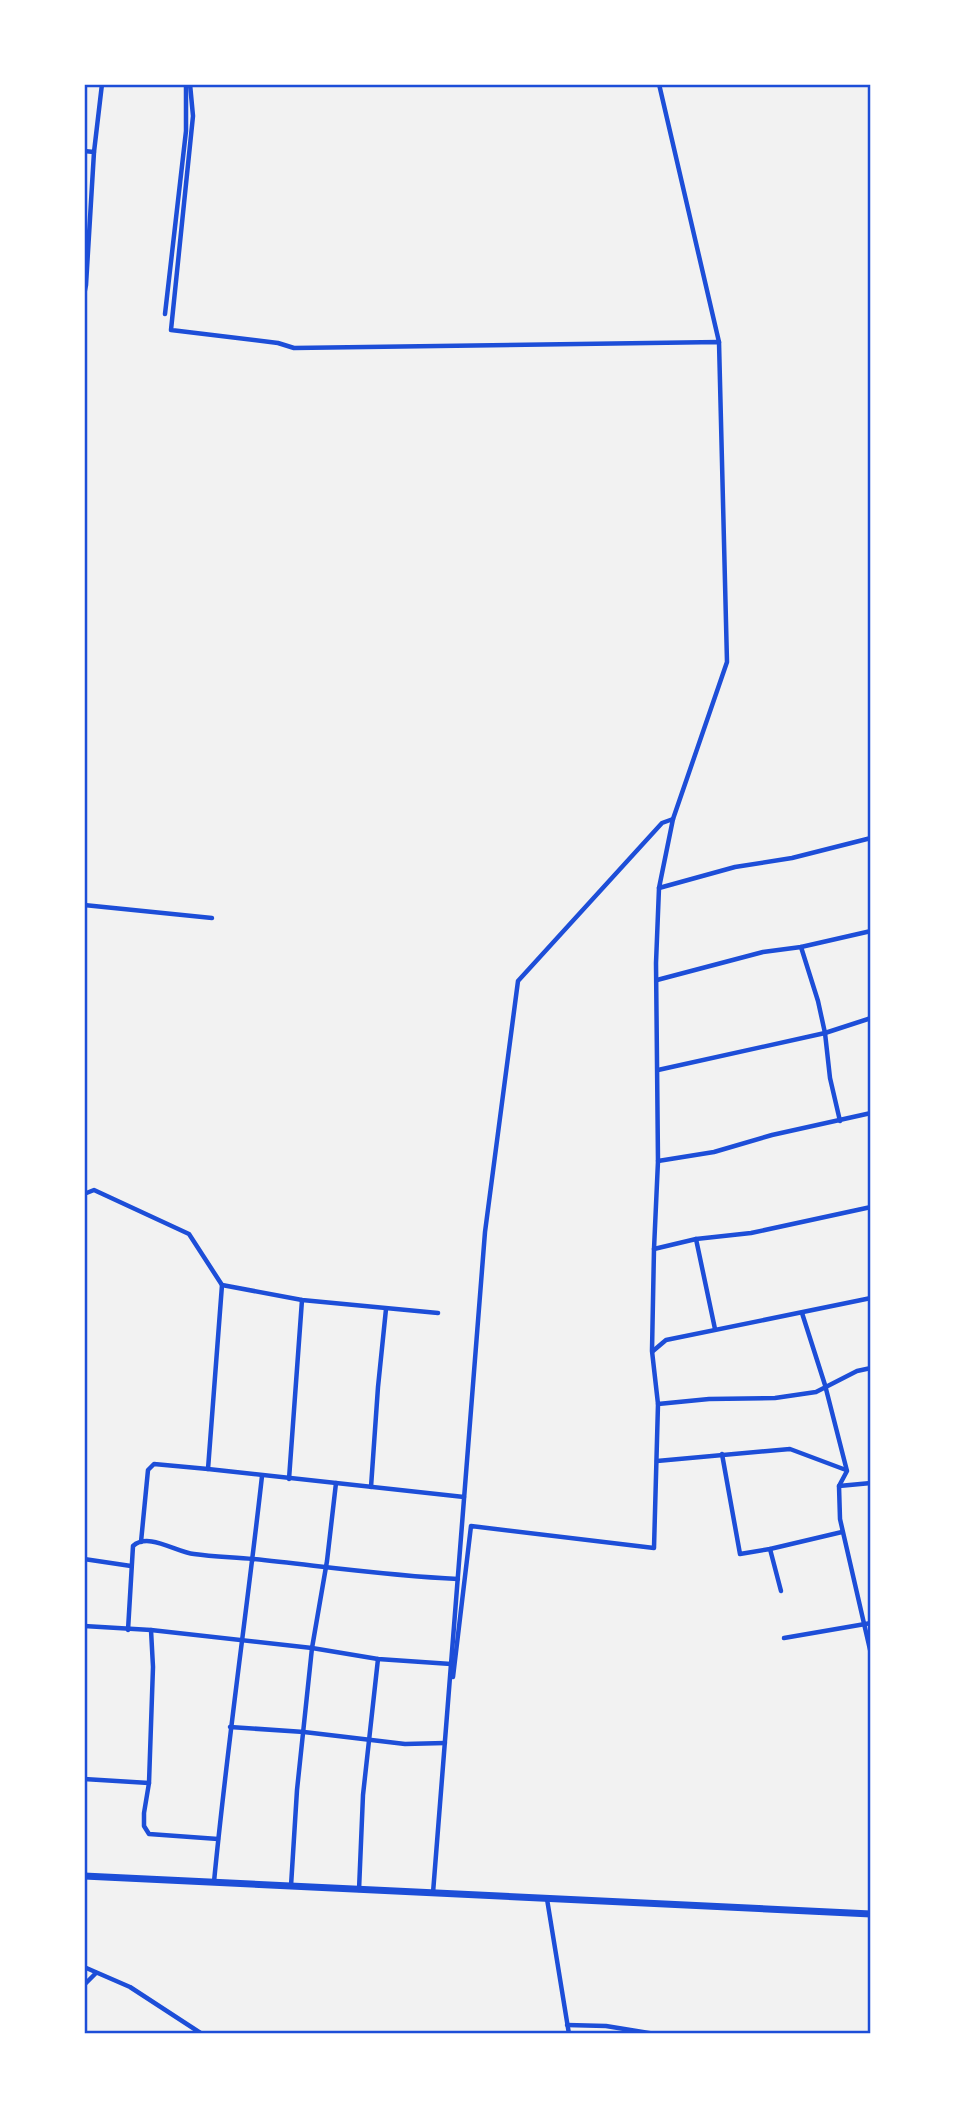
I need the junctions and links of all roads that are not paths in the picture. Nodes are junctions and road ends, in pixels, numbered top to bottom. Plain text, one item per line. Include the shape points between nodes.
1 (102, 84) edge
2 (188, 84) edge
3 (659, 84) edge
4 (84, 151) edge
5 (94, 152) junction
6 (84, 295) edge
7 (165, 314) dead end
8 (719, 342) junction
9 (673, 819) junction
10 (871, 838) edge
11 (659, 888) junction
12 (84, 905) edge
13 (212, 918) dead end
14 (871, 931) edge
15 (801, 947) junction
16 (657, 980) junction
17 (871, 1018) edge
18 (825, 1033) junction
19 (657, 1070) junction
20 (871, 1113) edge
21 (840, 1121) junction
22 (658, 1161) junction
23 (84, 1194) edge
24 (871, 1207) edge
25 (696, 1239) junction
26 (654, 1249) junction
27 (222, 1285) junction
28 (871, 1298) edge
29 (302, 1300) junction
30 (386, 1309) junction
31 (438, 1313) dead end
32 (802, 1313) junction
33 (715, 1329) junction
34 (652, 1351) junction
35 (871, 1368) edge
36 (825, 1385) junction
37 (658, 1404) junction
38 (722, 1454) junction
39 (657, 1461) junction
40 (208, 1469) junction
41 (847, 1471) junction
42 (262, 1476) junction
43 (289, 1479) junction
44 (336, 1483) junction
45 (871, 1483) edge
46 (839, 1486) junction
47 (371, 1487) junction
48 (464, 1497) junction
49 (842, 1532) junction
50 (141, 1542) junction
51 (770, 1549) junction
52 (84, 1559) edge
53 (253, 1559) junction
54 (131, 1566) junction
55 (326, 1567) junction
56 (457, 1579) junction
57 (781, 1591) dead end
58 (871, 1623) edge
59 (864, 1624) junction
60 (84, 1626) edge
61 (128, 1630) junction
62 (151, 1630) junction
63 (784, 1638) dead end
64 (243, 1641) junction
65 (312, 1648) junction
66 (871, 1654) edge
67 (378, 1659) junction
68 (451, 1664) junction
69 (230, 1727) junction
70 (304, 1732) junction
71 (445, 1735) junction
72 (369, 1739) junction
73 (445, 1743) junction
74 (84, 1779) edge
75 (149, 1783) junction
76 (218, 1839) junction
77 (84, 1876) edge
78 (214, 1883) junction
79 (291, 1886) junction
80 (359, 1890) junction
81 (433, 1893) junction
82 (547, 1898) junction
83 (871, 1914) edge
84 (84, 1967) edge
85 (96, 1973) junction
86 (84, 1985) edge
87 (567, 2025) junction
88 (202, 2034) edge
89 (569, 2034) edge
90 (655, 2034) edge

1 - 5 street
2 - 7 street
2 - 8 street via 193,116 171,330 294,348
3 - 8 street
4 - 5 street
5 - 6 street
8 - 9 street via 727,662
9 - 11 street
9 - 48 street via 662,823 518,981 485,1232
10 - 11 street
11 - 16 street
12 - 13 street
14 - 15 street
15 - 16 street via 763,952
15 - 18 street
16 - 19 street
17 - 18 street
18 - 19 street
18 - 21 street
19 - 22 street
20 - 21 street
21 - 22 street
22 - 26 street
23 - 27 street via 94,1190 189,1234
24 - 25 street via 751,1233
25 - 26 street
25 - 33 street
26 - 34 street
27 - 29 street
27 - 40 street
28 - 32 street
29 - 30 street
29 - 43 street
30 - 31 street
30 - 47 street
32 - 33 street
32 - 36 street
33 - 34 street via 666,1340
34 - 37 street
35 - 36 street
36 - 37 street via 816,1392 775,1398
36 - 41 street
37 - 39 street
38 - 39 street
38 - 41 street via 790,1449
38 - 51 street via 740,1554
39 - 71 street via 654,1548 471,1526
40 - 42 street
40 - 50 street via 154,1464 148,1470
41 - 46 street
42 - 43 street
42 - 53 street
43 - 44 street
44 - 47 street
44 - 55 street
45 - 46 street
46 - 49 street
47 - 48 street
48 - 56 street
49 - 51 street
49 - 59 street
50 - 53 street via 191,1554
50 - 54 street via 133,1546
51 - 57 street
52 - 54 street
53 - 55 street
53 - 64 street
54 - 61 street
55 - 56 street
55 - 65 street
56 - 68 street
58 - 59 street
59 - 63 street
59 - 66 street
60 - 61 street
61 - 62 street
62 - 64 street
62 - 75 street
64 - 65 street
64 - 69 street
65 - 67 street
65 - 70 street
67 - 68 street
67 - 72 street
68 - 71 street
69 - 70 street
69 - 76 street
70 - 72 street
70 - 79 street
71 - 73 street
72 - 73 street
72 - 80 street
73 - 81 street
74 - 75 street
75 - 76 street via 144,1813 149,1834
76 - 78 street
77 - 78 highway
78 - 79 highway
79 - 80 highway
80 - 81 highway
81 - 82 highway
82 - 83 highway
82 - 87 street
84 - 85 street
85 - 86 street
85 - 88 street via 130,1987
87 - 89 street
87 - 90 street

